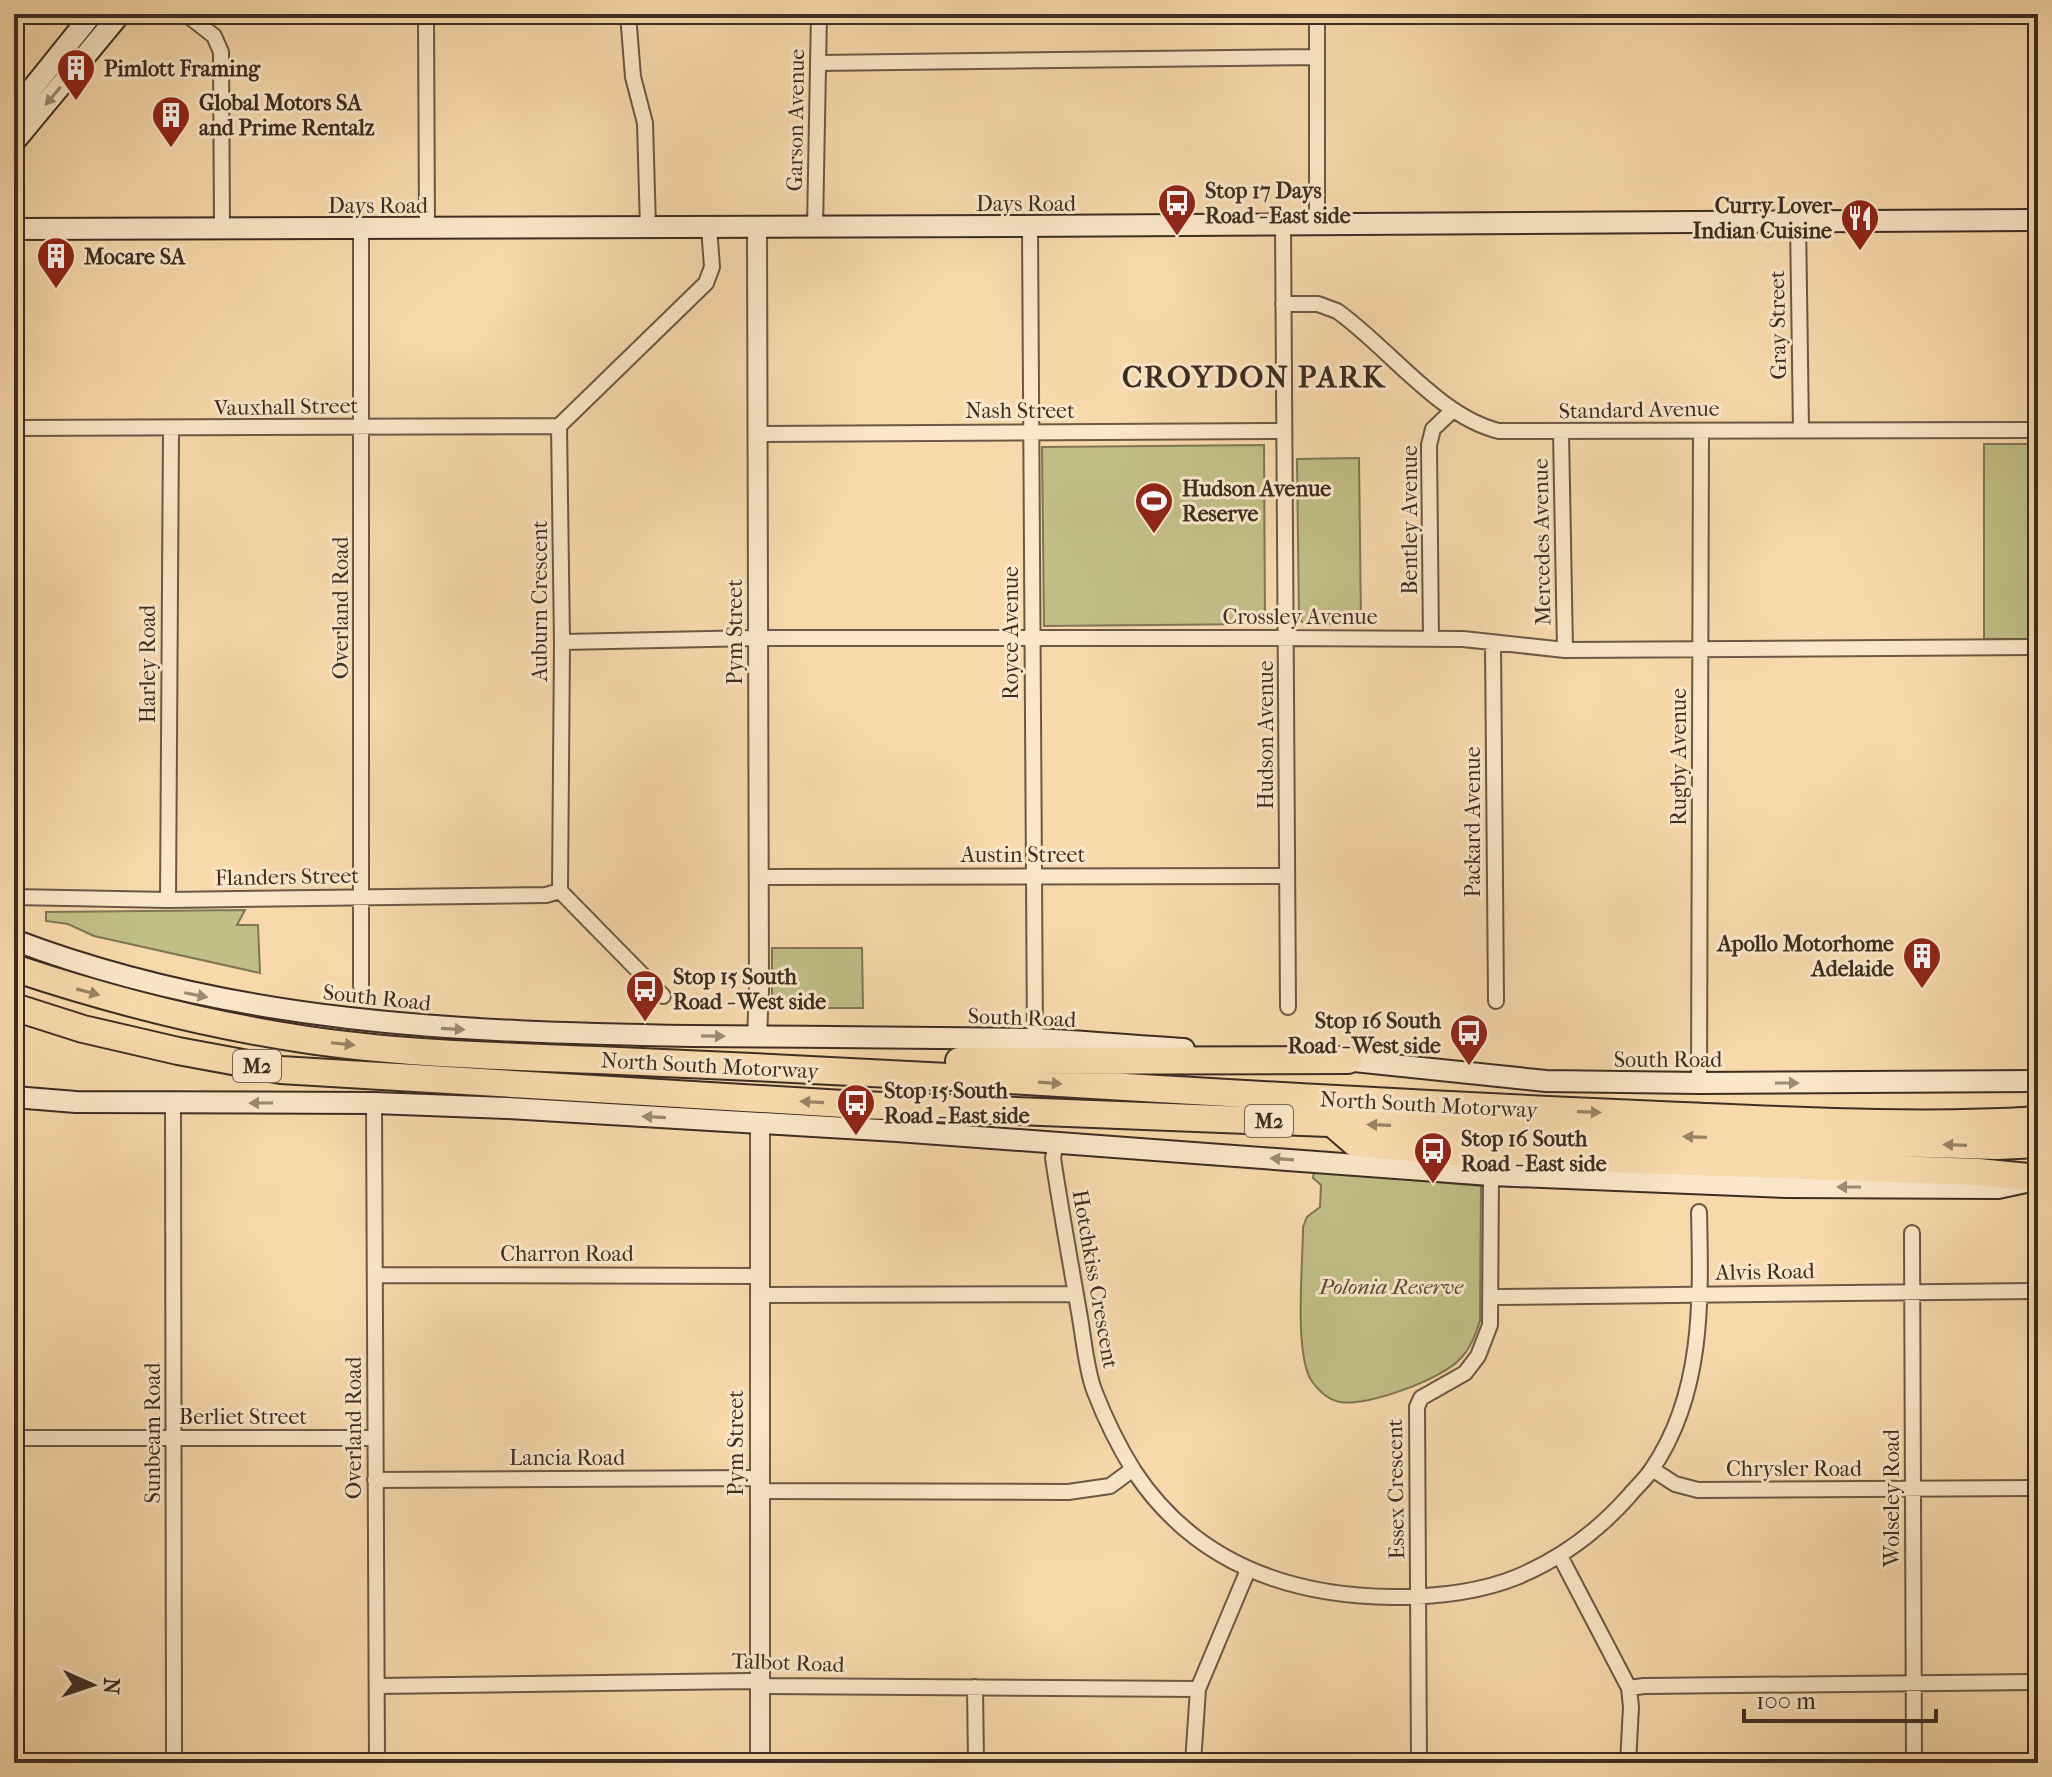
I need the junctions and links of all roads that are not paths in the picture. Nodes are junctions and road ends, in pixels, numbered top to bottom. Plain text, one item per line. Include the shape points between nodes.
1 (92, 14) edge
2 (120, 14) edge
3 (186, 14) edge
4 (426, 14) edge
5 (628, 14) edge
6 (819, 14) edge
7 (1317, 14) edge
8 (1317, 57) junction
9 (818, 63) junction
10 (14, 111) edge
11 (14, 142) edge
12 (2038, 220) edge
13 (1798, 221) junction
14 (1283, 223) junction
15 (1317, 224) junction
16 (709, 227) junction
17 (757, 227) junction
18 (815, 227) junction
19 (1030, 227) junction
20 (648, 228) junction
21 (14, 229) edge
22 (222, 229) junction
23 (361, 229) junction
24 (427, 229) junction
25 (1283, 304) junction
26 (1453, 410) junction
27 (559, 426) junction
28 (361, 427) junction
29 (14, 428) edge
30 (171, 429) junction
31 (1801, 429) junction
32 (2038, 430) edge
33 (1283, 431) junction
34 (1701, 431) junction
35 (1031, 432) junction
36 (1561, 432) junction
37 (758, 434) junction
38 (758, 638) junction
39 (1032, 638) junction
40 (1287, 638) junction
41 (1431, 639) junction
42 (562, 642) junction
43 (1493, 643) junction
44 (2038, 647) edge
45 (1700, 649) junction
46 (1565, 650) junction
47 (1034, 876) junction
48 (1287, 876) junction
49 (759, 877) junction
50 (560, 891) junction
51 (14, 897) edge
52 (362, 897) junction
53 (168, 900) junction
54 (14, 940) edge
55 (14, 968) edge
56 (361, 986) dead end
57 (663, 996) dead end
58 (1496, 1001) dead end
59 (14, 1007) edge
60 (1288, 1007) dead end
61 (757, 1037) junction
62 (1035, 1039) junction
63 (1348, 1060) junction
64 (872, 1072) junction
65 (2038, 1081) edge
66 (1699, 1083) junction
67 (14, 1097) edge
68 (173, 1103) junction
69 (374, 1103) junction
70 (760, 1123) junction
71 (1332, 1123) junction
72 (2035, 1132) edge
73 (1056, 1143) junction
74 (1491, 1175) junction
75 (2038, 1178) edge
76 (1699, 1212) dead end
77 (1912, 1233) dead end
78 (376, 1275) junction
79 (759, 1276) junction
80 (1913, 1291) junction
81 (2038, 1291) edge
82 (1076, 1294) junction
83 (1700, 1294) junction
84 (759, 1295) junction
85 (1492, 1297) junction
86 (174, 1437) junction
87 (14, 1438) edge
88 (375, 1438) junction
89 (1133, 1469) junction
90 (1652, 1469) junction
91 (375, 1480) junction
92 (759, 1484) junction
93 (2038, 1488) edge
94 (1914, 1489) junction
95 (1560, 1556) junction
96 (1248, 1570) junction
97 (1419, 1597) junction
98 (2038, 1682) edge
99 (1914, 1683) junction
100 (760, 1684) junction
101 (377, 1686) junction
102 (975, 1687) junction
103 (1629, 1688) junction
104 (1198, 1689) junction
105 (378, 1758) edge
106 (176, 1763) edge
107 (760, 1763) edge
108 (976, 1763) edge
109 (1193, 1763) edge
110 (1419, 1763) edge
111 (1628, 1763) edge
112 (1914, 1763) edge

1 - 10 main road
2 -> 11 main road
3 - 22 street via 214,36 221,52
4 - 24 street
5 - 20 street via 633,77 645,123
6 - 9 street, Garson Avenue
7 - 8 street
8 - 9 street
8 - 15 street
9 - 18 street, Garson Avenue
12 - 13 main road, Days Road
13 - 15 main road, Days Road
13 - 31 street, Gray Street
14 - 15 main road, Days Road
14 - 19 main road, Days Road
14 - 25 street, Hudson Avenue
16 - 17 main road, Days Road
16 - 20 main road, Days Road
16 - 27 street via 712,267 706,283
17 - 18 main road, Days Road
17 - 37 street, Pym Street
18 - 19 main road, Days Road
19 - 35 street, Royce Avenue
20 - 24 main road, Days Road
21 - 22 main road, Days Road
22 - 23 main road, Days Road
23 - 24 main road, Days Road
23 - 28 street, Overland Road
25 - 26 street, Standard Avenue via 1318,304 1337,311
25 - 33 street, Hudson Avenue
26 - 36 street, Standard Avenue via 1478,426 1499,431
26 - 41 street, Bentley Avenue via 1433,429 1429,445
27 - 28 street, Vauxhall Street
27 - 42 street, Auburn Crescent
28 - 30 street, Vauxhall Street
28 - 52 street, Overland Road
29 - 30 street, Vauxhall Street
30 - 53 street, Harley Road
31 - 32 street, Standard Avenue
31 - 34 street, Standard Avenue
33 - 35 street, Nash Street
33 - 40 street, Hudson Avenue
34 - 36 street, Standard Avenue
34 - 45 street, Rugby Avenue
35 - 37 street, Nash Street
35 - 39 street, Royce Avenue
36 - 46 street, Mercedes Avenue
37 - 38 street, Pym Street
38 - 39 street, Crossley Avenue
38 - 42 street, Crossley Avenue
38 - 49 street, Pym Street
39 - 40 street, Crossley Avenue
39 - 47 street, Royce Avenue
40 - 41 street, Crossley Avenue
40 - 48 street, Hudson Avenue
41 - 43 street, Crossley Avenue
42 - 50 street, Auburn Crescent
43 - 46 street, Crossley Avenue
43 - 58 street, Packard Avenue
44 - 45 street, Crossley Avenue
45 - 46 street, Crossley Avenue
45 - 66 street, Rugby Avenue
47 - 48 street, Austin Street
47 - 49 street, Austin Street
47 - 62 street, Royce Avenue
48 - 60 street, Hudson Avenue
49 - 61 street, Pym Street
50 - 52 street, Flanders Street
50 - 57 street
51 - 53 street, Flanders Street
52 - 53 street, Flanders Street
52 - 56 street, Overland Road
54 -> 61 main road, South Road via 166,989 361,1021 550,1034
55 -> 64 highway, North South Motorway / M2 via 107,997 302,1039 486,1056
71 -> 59 highway, North South Motorway / M2 via 860,1105 281,1070 83,1029
61 - 62 main road, South Road
62 - 63 main road, South Road
63 - 64 highway via 930,1061
63 - 66 main road, South Road via 1546,1081
64 -> 72 highway, North South Motorway / M2 via 1551,1111 1945,1123
66 -> 65 main road, South Road
67 - 68 main road
69 -> 68 main road
68 - 86 street, Sunbeam Road
70 -> 69 main road
69 - 78 street, Overland Road
70 - 73 main road
70 - 79 street, Pym Street
72 -> 71 highway, North South Motorway / M2 via 1997,1146
71 - 75 highway via 1355,1143 1490,1155
74 -> 73 main road
73 - 82 street, Hotchkiss Crescent via 1053,1158
75 -> 74 main road via 1998,1188 1787,1187
74 - 85 street, Essex Crescent
76 - 83 street, Hotchkiss Crescent
77 - 80 street, Wolseley Road
78 - 79 street, Charron Road
78 - 88 street, Overland Road
79 - 84 street, Pym Street
80 - 81 street, Alvis Road
80 - 83 street, Alvis Road
80 - 94 street, Wolseley Road
82 - 84 street
82 - 89 street, Hotchkiss Crescent via 1093,1387
83 - 85 street, Alvis Road
83 - 90 street, Hotchkiss Crescent via 1698,1337 1685,1397
84 - 92 street, Pym Street
85 - 97 street, Essex Crescent via 1490,1325 1478,1356 1465,1373 1421,1398 1417,1407
86 - 87 street, Berliet Street
86 - 88 street, Berliet Street
86 - 106 street, Sunbeam Road
88 - 91 street, Overland Road
89 - 92 street, Lancia Road via 1110,1486 1068,1492
89 - 96 street, Hotchkiss Crescent via 1164,1511
90 - 94 street, Chrysler Road via 1675,1484 1698,1490
90 - 95 street, Hotchkiss Crescent via 1607,1521
91 - 92 street, Lancia Road
91 - 101 street, Overland Road
92 - 100 street, Pym Street
93 - 94 street, Chrysler Road
94 - 99 street, Wolseley Road
95 - 97 street, Hotchkiss Crescent via 1490,1586
95 - 103 street
96 - 97 street, Hotchkiss Crescent via 1350,1597
96 - 104 street
97 - 110 street
98 - 99 street
99 - 103 street
99 - 112 street, Wolseley Road
100 - 101 street, Talbot Road
100 - 102 street, Talbot Road
100 - 107 street, Pym Street
101 - 105 street, Overland Road
102 - 104 street, Talbot Road
102 - 108 street
103 - 111 street
104 - 109 street

